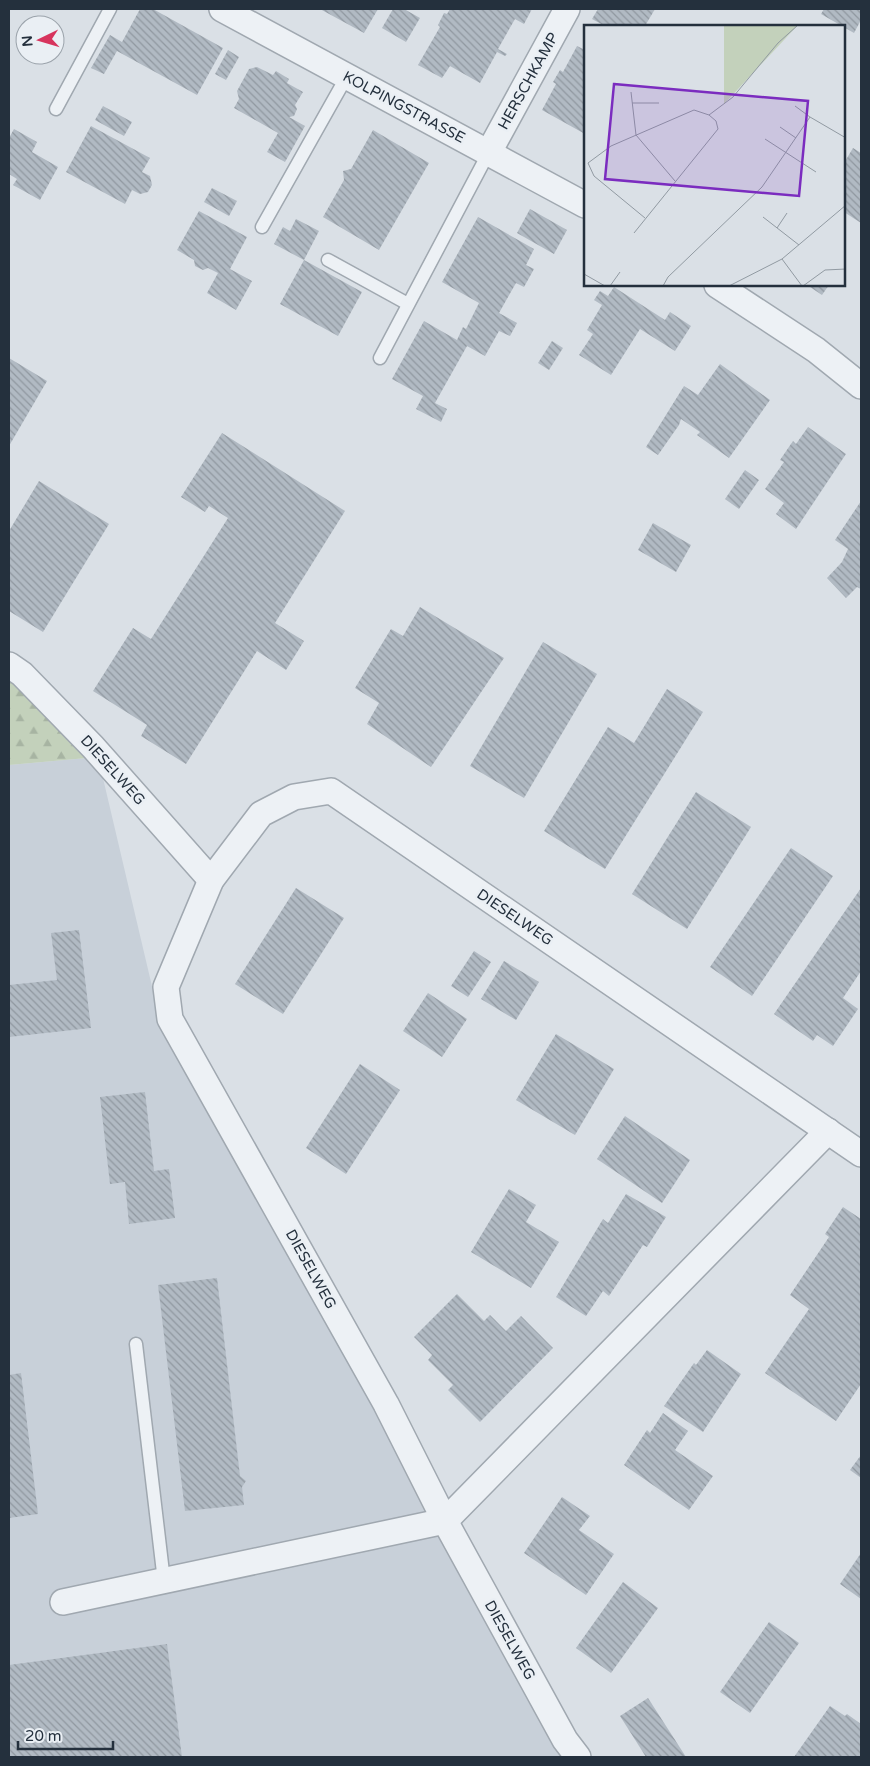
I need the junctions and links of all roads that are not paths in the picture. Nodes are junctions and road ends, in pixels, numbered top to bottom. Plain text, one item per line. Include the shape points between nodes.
1 (110, 9) edge
2 (222, 9) edge
3 (567, 9) edge
4 (347, 76) junction
5 (56, 108) dead end
6 (489, 152) junction
7 (584, 204) edge
8 (262, 227) dead end
9 (328, 260) dead end
10 (719, 286) edge
11 (408, 304) junction
12 (380, 358) dead end
13 (861, 386) edge
14 (9, 665) edge
15 (211, 880) junction
16 (828, 1131) junction
17 (861, 1154) edge
18 (136, 1344) dead end
19 (445, 1521) junction
20 (164, 1580) junction
21 (63, 1602) dead end
22 (578, 1757) edge

1 - 5 lane
2 - 4 street, KOLPINGSTRASSE
3 - 6 street, HERSCHKAMP
4 - 6 street, KOLPINGSTRASSE
4 - 8 lane
6 - 7 street, KOLPINGSTRASSE
6 - 11 lane
9 - 11 lane
10 - 13 street via 816,350
11 - 12 lane
14 - 15 street, DIESELWEG via 22,674 93,747
15 - 16 street, DIESELWEG via 261,814 294,797 331,791
15 - 19 street, DIESELWEG via 166,987 170,1019 386,1404
16 - 17 street, DIESELWEG
16 - 19 street
18 - 20 lane
19 - 20 street
19 - 22 street, DIESELWEG via 565,1740
20 - 21 street

